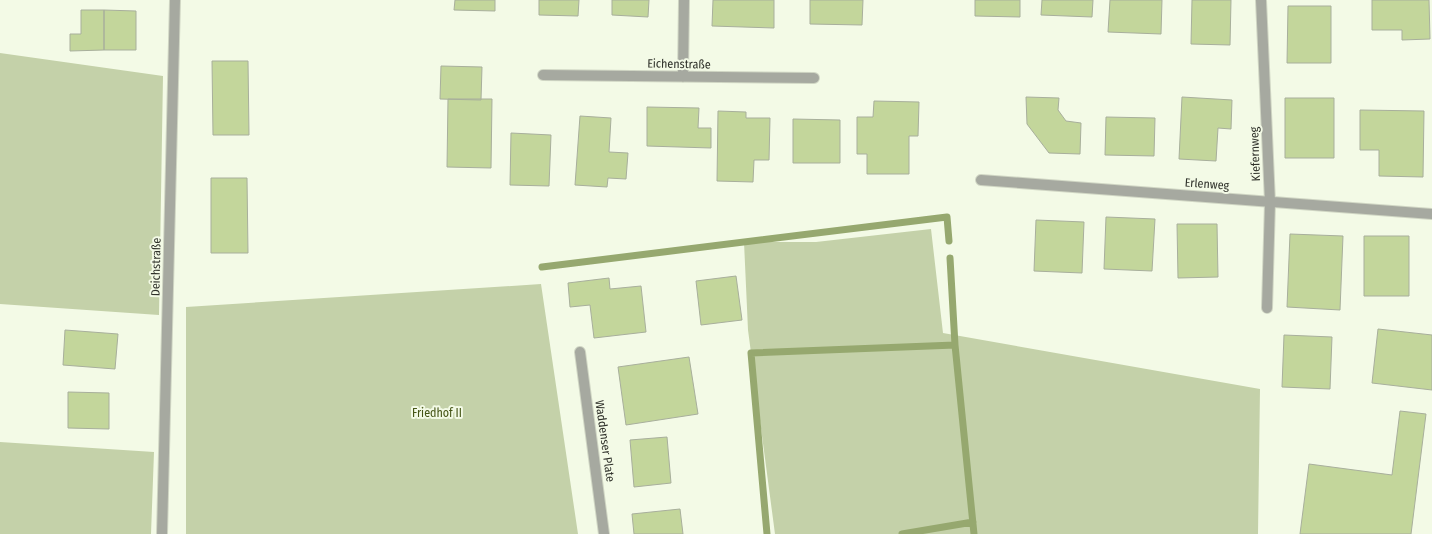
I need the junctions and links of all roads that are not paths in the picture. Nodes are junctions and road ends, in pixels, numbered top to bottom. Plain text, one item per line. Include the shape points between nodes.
1 (175, 0) edge
2 (684, 0) edge
3 (1261, 0) edge
4 (543, 75) dead end
5 (683, 77) junction
6 (814, 78) dead end
7 (981, 180) dead end
8 (1270, 202) junction
9 (1432, 214) edge
10 (1267, 308) dead end
11 (580, 352) dead end
12 (162, 534) edge
13 (604, 534) edge

1 - 12 street, Deichstraße
2 - 5 street
3 - 8 street, Kiefernweg
4 - 5 street, Eichenstraße
5 - 6 street, Eichenstraße
7 - 8 street, Erlenweg
8 - 9 street, Erlenweg
8 - 10 street, Kiefernweg
11 - 13 street, Waddenser Plate

